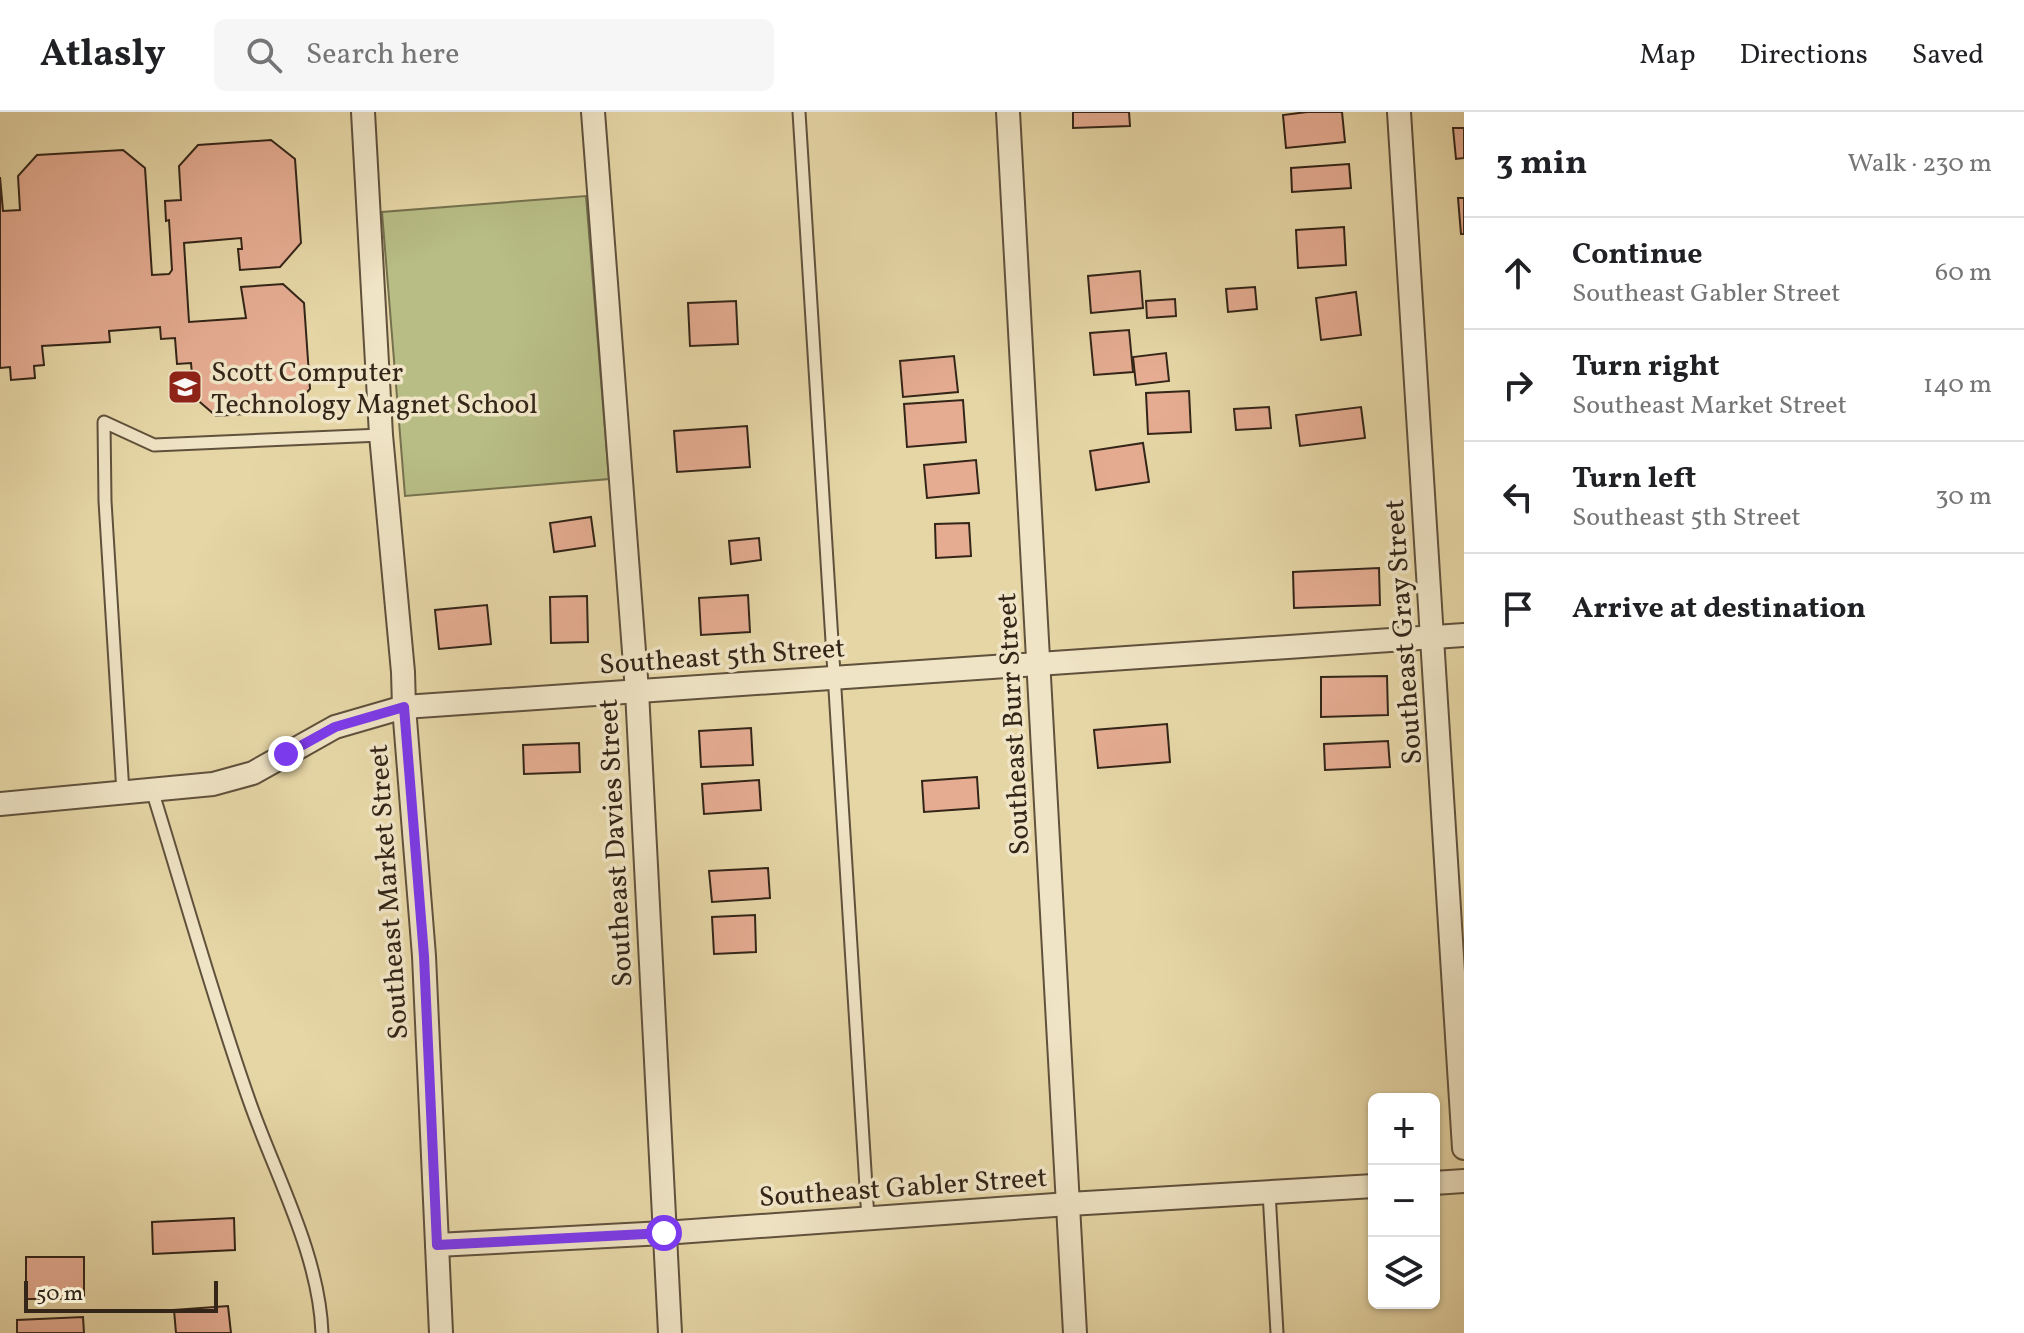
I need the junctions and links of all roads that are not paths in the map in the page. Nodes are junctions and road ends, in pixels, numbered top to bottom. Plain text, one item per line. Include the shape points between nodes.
1 (363, 112) edge
2 (593, 112) edge
3 (799, 112) edge
4 (1008, 112) edge
5 (1399, 112) edge
6 (381, 435) junction
7 (1464, 635) edge
8 (1432, 636) junction
9 (1038, 664) junction
10 (834, 678) junction
11 (637, 691) junction
12 (404, 707) junction
13 (152, 790) junction
14 (123, 793) junction
15 (0, 804) edge
16 (1464, 1148) edge
17 (1464, 1181) edge
18 (1440, 1183) edge
19 (1368, 1186) edge
20 (1269, 1192) junction
21 (1069, 1204) junction
22 (868, 1219) junction
23 (664, 1233) junction
24 (437, 1245) junction
25 (322, 1333) edge
26 (441, 1333) edge
27 (670, 1333) edge
28 (1075, 1333) edge
29 (1277, 1333) edge

1 - 6 street, Southeast Market Street
2 - 11 street, Southeast Davies Street
3 - 10 lane
4 - 9 street, Southeast Burr Street
5 - 8 street, Southeast Gray Street
6 - 12 street, Southeast Market Street
6 - 14 lane via 154,445 104,422
7 - 8 street, Southeast 5th Street
8 - 9 street, Southeast 5th Street
8 - 16 street, Southeast Gray Street
9 - 10 street, Southeast 5th Street
9 - 21 street, Southeast Burr Street
10 - 11 street, Southeast 5th Street
10 - 22 lane
11 - 12 street, Southeast 5th Street
11 - 23 street, Southeast Davies Street
12 - 13 street, Southeast 5th Street via 335,727 253,773 213,784
12 - 24 street, Southeast Market Street via 424,956
13 - 14 street, Southeast 5th Street
13 - 25 lane via 249,1102 305,1246
14 - 15 street, Southeast 5th Street
17 - 18 street
19 - 20 street, Southeast Gabler Street
20 - 21 street, Southeast Gabler Street
20 - 29 lane
21 - 22 street, Southeast Gabler Street
21 - 28 street, Southeast Burr Street
22 - 23 street, Southeast Gabler Street
23 - 24 street, Southeast Gabler Street
23 - 27 street, Southeast Davies Street
24 - 26 street, Southeast Market Street

